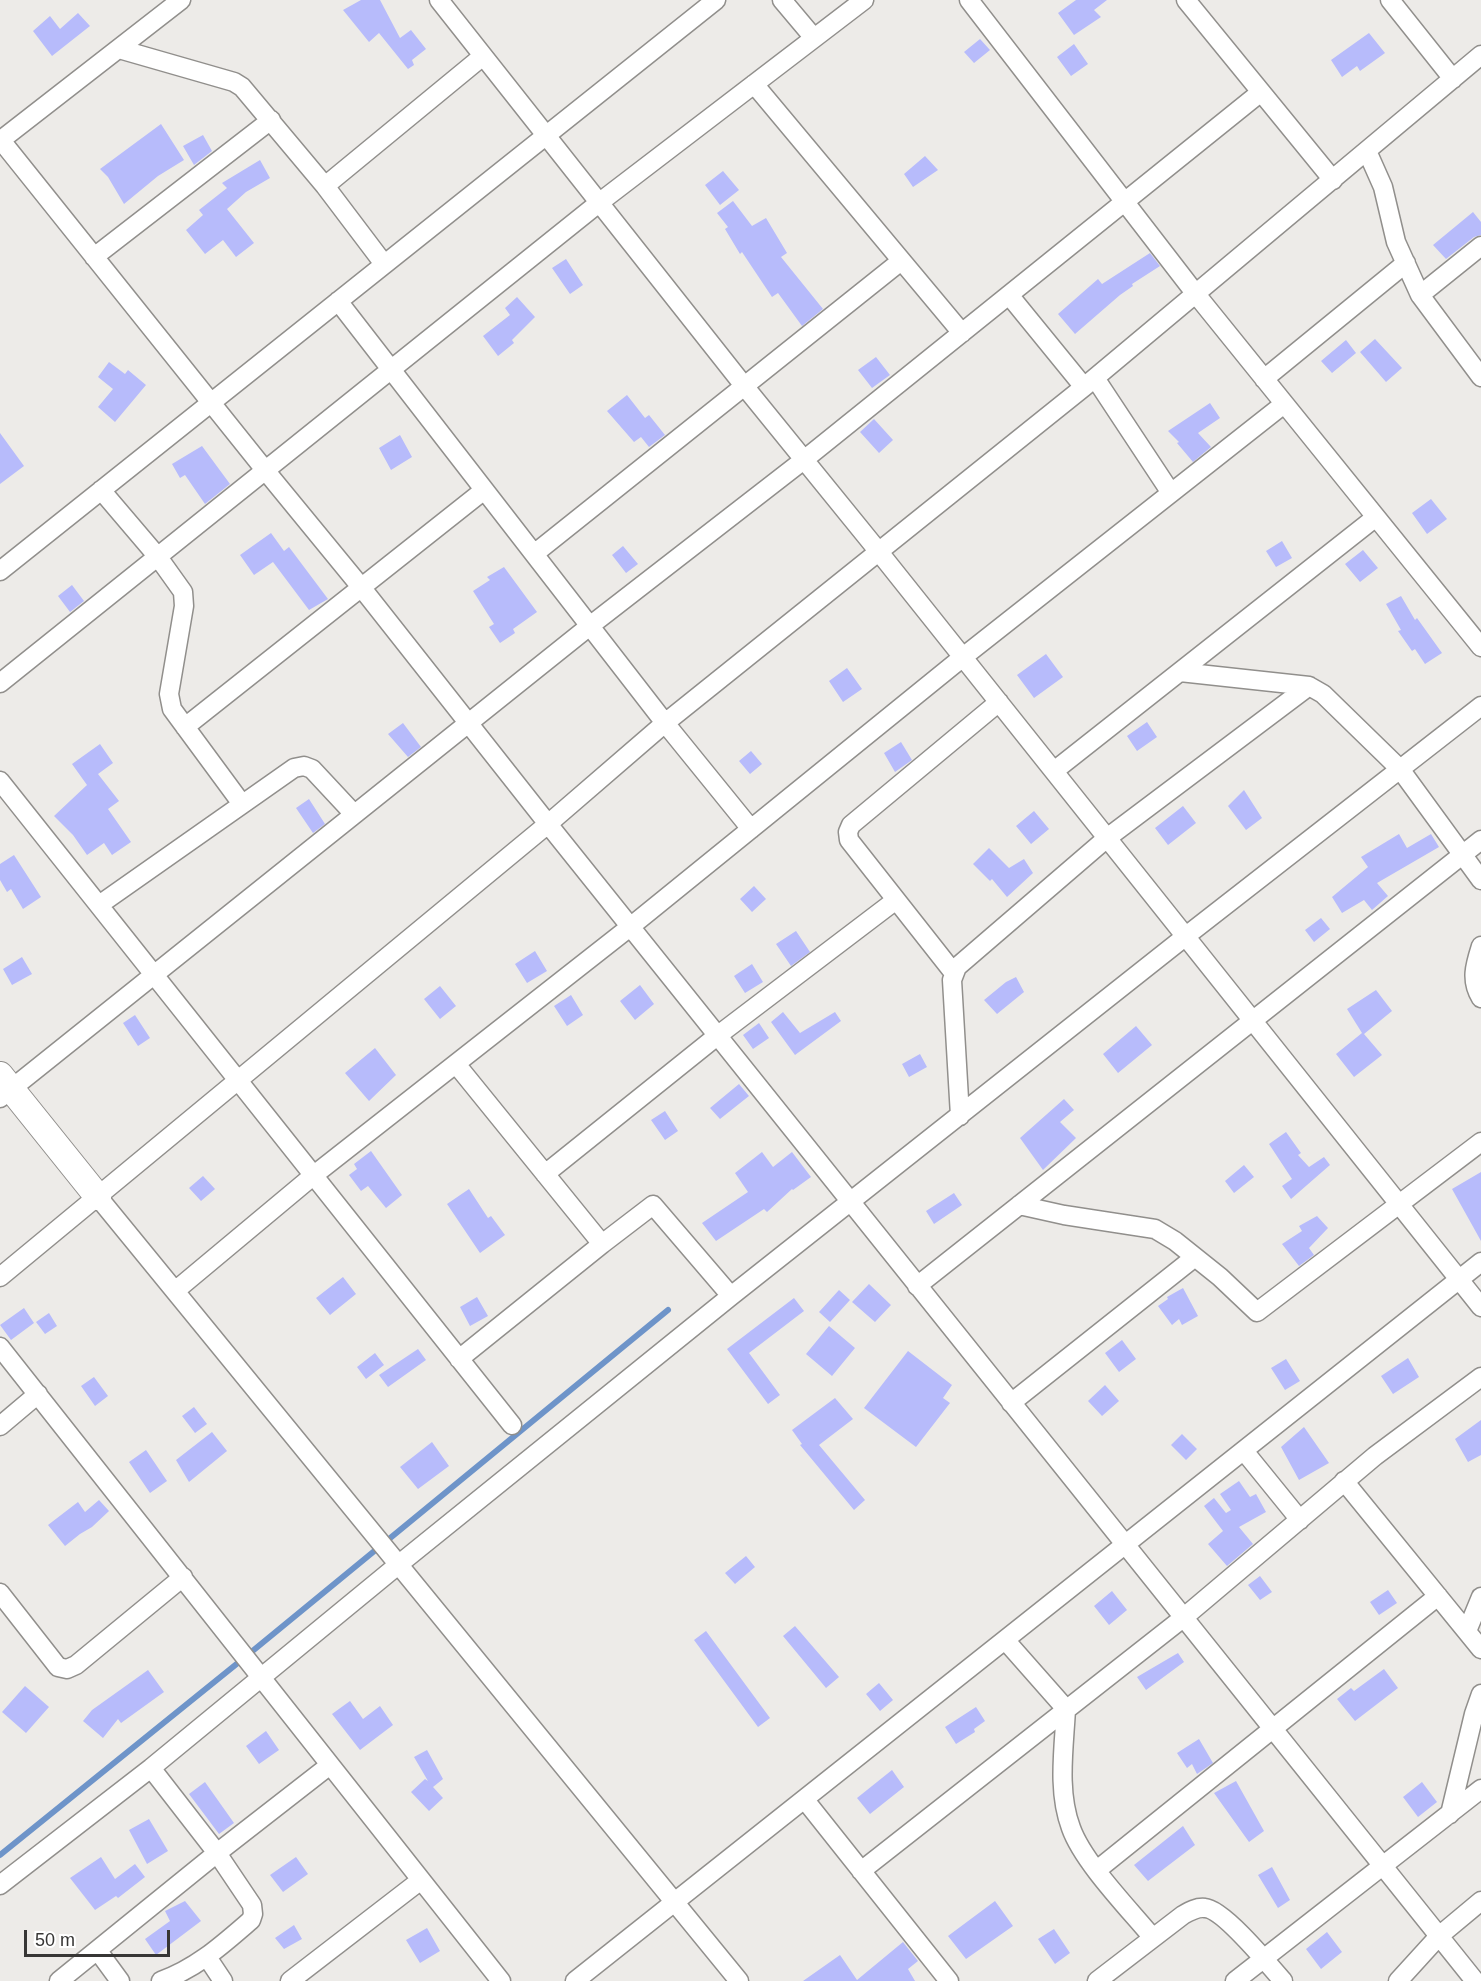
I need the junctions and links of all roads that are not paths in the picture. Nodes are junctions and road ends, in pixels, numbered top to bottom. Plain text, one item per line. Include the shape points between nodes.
1 (181, 0) edge
2 (439, 0) edge
3 (716, 0) edge
4 (782, 0) edge
5 (864, 0) edge
6 (969, 0) edge
7 (1186, 0) edge
8 (1390, 0) edge
9 (814, 38) junction
10 (119, 49) junction
11 (1481, 55) edge
12 (483, 56) junction
13 (1453, 79) junction
14 (754, 84) junction
15 (1261, 92) junction
16 (271, 120) junction
17 (546, 135) junction
18 (0, 139) edge
19 (1367, 151) junction
20 (1333, 180) junction
21 (325, 186) junction
22 (600, 202) junction
23 (1124, 202) junction
24 (1481, 246) edge
25 (94, 257) junction
26 (901, 261) junction
27 (1406, 263) junction
28 (384, 264) junction
29 (1195, 293) junction
30 (1420, 294) junction
31 (1009, 295) junction
32 (338, 301) junction
33 (962, 333) junction
34 (391, 370) junction
35 (1481, 377) edge
36 (1264, 378) junction
37 (1089, 383) junction
38 (745, 387) junction
39 (210, 402) junction
40 (1284, 404) junction
41 (805, 459) junction
42 (265, 470) junction
43 (101, 490) junction
44 (483, 491) junction
45 (1171, 493) junction
46 (1376, 517) junction
47 (879, 552) junction
48 (534, 554) junction
49 (158, 557) junction
50 (0, 571) edge
51 (361, 587) junction
52 (591, 625) junction
53 (1481, 647) edge
54 (963, 657) junction
55 (1180, 672) junction
56 (0, 683) edge
57 (1309, 686) junction
58 (999, 702) junction
59 (1481, 706) edge
60 (665, 723) junction
61 (468, 724) junction
62 (185, 727) junction
63 (1400, 769) junction
64 (1054, 771) junction
65 (0, 781) edge
66 (242, 804) junction
67 (354, 814) junction
68 (548, 824) junction
69 (751, 829) junction
70 (1107, 838) junction
71 (1481, 840) edge
72 (1463, 854) junction
73 (1481, 880) edge
74 (896, 900) junction
75 (99, 905) junction
76 (630, 927) junction
77 (1186, 936) junction
78 (1481, 946) edge
79 (954, 972) junction
80 (153, 975) junction
81 (1481, 998) edge
82 (1253, 1020) junction
83 (717, 1036) junction
84 (456, 1064) junction
85 (239, 1080) junction
86 (4, 1087) edge
87 (960, 1116) junction
88 (1481, 1142) edge
89 (545, 1174) junction
90 (314, 1175) junction
91 (98, 1197) junction
92 (850, 1203) junction
93 (1400, 1204) junction
94 (1019, 1205) junction
95 (602, 1244) junction
96 (1195, 1257) junction
97 (1481, 1262) edge
98 (0, 1277) edge
99 (1459, 1279) junction
100 (917, 1286) junction
101 (175, 1292) junction
102 (731, 1296) junction
103 (1481, 1307) edge
104 (0, 1347) edge
105 (459, 1359) junction
106 (1481, 1377) edge
107 (38, 1394) junction
108 (1011, 1403) junction
109 (512, 1425) dead end
110 (0, 1426) edge
111 (1244, 1451) junction
112 (1344, 1481) junction
113 (1300, 1520) junction
114 (1125, 1546) junction
115 (399, 1564) junction
116 (183, 1577) junction
117 (0, 1593) edge
118 (1438, 1596) junction
119 (1481, 1598) edge
120 (7, 1615) edge
121 (1183, 1618) junction
122 (1467, 1631) junction
123 (1006, 1641) junction
124 (1481, 1649) edge
125 (262, 1679) junction
126 (1481, 1694) edge
127 (1066, 1709) junction
128 (1272, 1728) junction
129 (330, 1765) junction
130 (151, 1768) junction
131 (1481, 1789) edge
132 (805, 1800) junction
133 (1450, 1814) junction
134 (217, 1853) junction
135 (1383, 1867) junction
136 (1097, 1870) junction
137 (861, 1871) junction
138 (421, 1880) junction
139 (0, 1885) edge
140 (1481, 1901) edge
141 (674, 1902) junction
142 (1438, 1936) junction
143 (1153, 1938) junction
144 (98, 1951) junction
145 (207, 1956) junction
146 (1264, 1959) junction
147 (59, 1981) edge
148 (120, 1981) edge
149 (161, 1981) edge
150 (223, 1981) edge
151 (290, 1981) edge
152 (501, 1981) edge
153 (575, 1981) edge
154 (739, 1981) edge
155 (949, 1981) edge
156 (1097, 1981) edge
157 (1235, 1981) edge
158 (1283, 1981) edge
159 (1398, 1981) edge
160 (1475, 1981) edge

1 - 10 street
2 - 12 street
3 - 17 street
4 - 9 street
5 - 9 street
6 - 23 street
7 - 15 street
8 - 13 street
9 - 14 street
10 - 16 street via 234,82
10 - 18 street
11 - 13 street
12 - 17 street
12 - 21 street
13 - 19 street
14 - 22 street
14 - 26 street
15 - 20 street
15 - 23 street
16 - 21 street
16 - 25 street
17 - 22 street
17 - 28 street
18 - 25 street
19 - 20 street
19 - 27 street via 1383,186 1392,231
20 - 29 street
21 - 28 street
22 - 34 street
22 - 38 street
23 - 29 street
23 - 31 street
24 - 30 street
25 - 39 street
26 - 33 street
26 - 38 street
27 - 30 street
27 - 36 street
28 - 32 street
29 - 36 street
29 - 37 street
30 - 35 street
31 - 33 street
31 - 37 street
32 - 34 street
32 - 39 street
33 - 41 street
34 - 42 street
34 - 44 street
36 - 40 street
37 - 45 street
37 - 47 street
38 - 41 street
38 - 48 street
39 - 42 street
39 - 43 street
40 - 45 street
40 - 46 street
41 - 47 street
41 - 52 street
42 - 49 street
42 - 51 street
43 - 49 street
43 - 50 street
44 - 48 street
44 - 51 street
45 - 54 street
46 - 53 street
46 - 55 street
47 - 54 street
47 - 60 street
48 - 52 street
49 - 56 street
49 - 62 street via 185,599 169,694 172,709
51 - 61 street
51 - 62 street
52 - 60 street
52 - 61 street
54 - 58 street
54 - 69 street
55 - 57 street
55 - 64 street
57 - 63 street via 1323,694
57 - 70 street
58 - 64 street
58 - 74 street via 851,825 849,840
59 - 63 street
60 - 68 street
60 - 69 street
61 - 67 street
61 - 68 street
62 - 66 street
63 - 72 street
63 - 77 street
64 - 70 street
65 - 75 street
66 - 67 street via 294,768 304,766 312,769
66 - 75 street
67 - 80 street
68 - 76 street
68 - 85 street
69 - 76 street
70 - 77 street
70 - 79 street
71 - 72 street
72 - 73 street
72 - 82 street
74 - 79 street
74 - 83 street
75 - 80 street
76 - 83 street
76 - 84 street
77 - 82 street
77 - 87 street
78 - 81 street via 1473,970
79 - 87 street
80 - 85 street
80 - 86 street
82 - 93 street
82 - 94 street
83 - 89 street
83 - 92 street
84 - 89 street
84 - 90 street
85 - 90 street
85 - 91 street
86 - 91 street
87 - 92 street
88 - 93 street
89 - 95 street
90 - 101 street
90 - 105 street
91 - 98 street
91 - 101 street
92 - 100 street
92 - 102 street
93 - 96 street via 1257,1312
93 - 99 street
94 - 96 street via 1155,1229
94 - 100 street
95 - 102 street via 653,1205
95 - 105 street
96 - 108 street
97 - 99 street
99 - 103 street
99 - 111 street
100 - 108 street
101 - 115 street
102 - 115 street
104 - 107 street
105 - 109 street
106 - 112 street
107 - 110 street
107 - 116 street
108 - 114 street
111 - 113 street
111 - 114 street
112 - 113 street
112 - 118 street
113 - 121 street
114 - 121 street
114 - 123 street
115 - 125 street
115 - 141 street
116 - 120 street via 67,1669 58,1667
116 - 125 street
117 - 120 street
118 - 122 street
118 - 128 street
119 - 122 street
121 - 127 street
121 - 128 street
122 - 124 street
123 - 127 street
123 - 132 street
125 - 129 street
125 - 130 street
126 - 133 street
127 - 136 street via 1065,1806 1071,1829
127 - 137 street
128 - 135 street
128 - 136 street
129 - 134 street
129 - 138 street
130 - 134 street
130 - 139 street
131 - 133 street
132 - 137 street
132 - 141 street
133 - 135 street
134 - 144 street
134 - 145 street via 252,1905 253,1914 251,1920
135 - 142 street
135 - 146 street
136 - 143 street
137 - 155 street
138 - 151 street
138 - 152 street
140 - 142 street
141 - 153 street
141 - 154 street
142 - 159 street
142 - 160 street
143 - 146 street via 1183,1915 1208,1907
143 - 156 street
144 - 147 street
144 - 148 street
145 - 149 street via 190,1969
145 - 150 street
146 - 157 street
146 - 158 street

